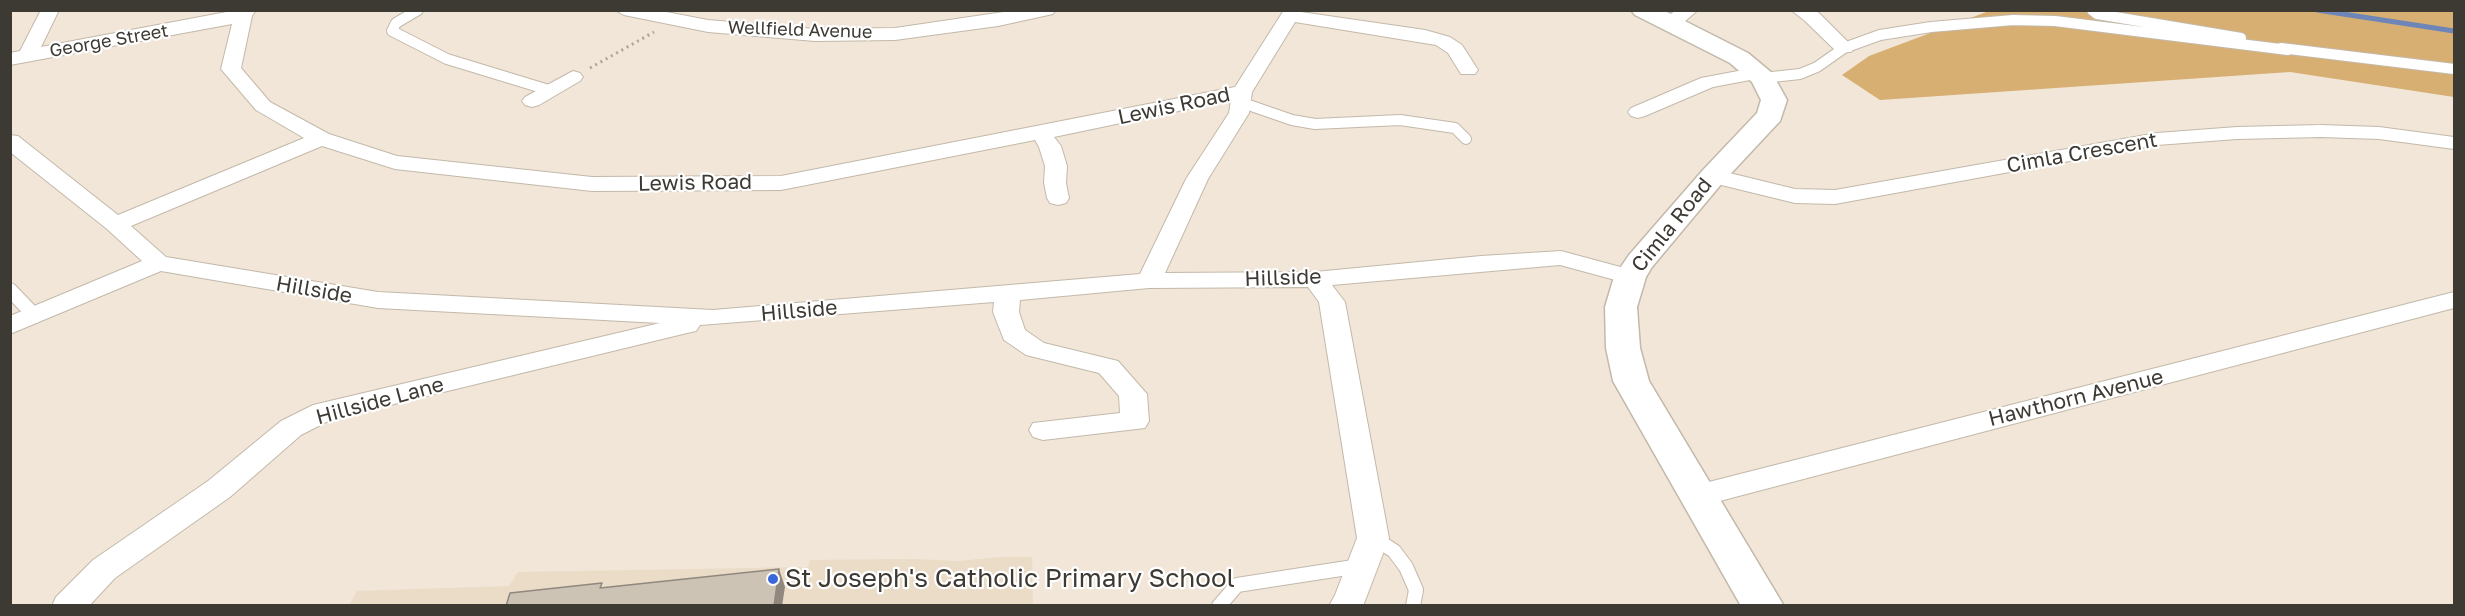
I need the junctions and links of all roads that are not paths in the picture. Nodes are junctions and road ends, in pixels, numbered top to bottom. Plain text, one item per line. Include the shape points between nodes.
1 (50, 10) edge
2 (418, 10) edge
3 (624, 10) edge
4 (1047, 10) edge
5 (1643, 10) edge
6 (1800, 10) edge
7 (2092, 10) edge
8 (245, 13) edge
9 (1292, 13) edge
10 (1680, 17) edge
11 (1844, 48) junction
12 (2288, 50) junction
13 (19, 57) edge
14 (2454, 69) edge
15 (1468, 70) dead end
16 (1761, 75) junction
17 (573, 77) road end
18 (552, 91) junction
19 (1241, 97) junction
20 (532, 101) dead end
21 (1638, 112) dead end
22 (1040, 133) junction
23 (321, 139) junction
24 (1466, 139) dead end
25 (10, 141) edge
26 (2454, 143) edge
27 (1713, 176) junction
28 (1058, 198) dead end
29 (115, 224) junction
30 (158, 263) junction
31 (1630, 277) junction
32 (1315, 279) junction
33 (1149, 281) junction
34 (10, 290) edge
35 (1008, 293) junction
36 (2454, 300) edge
37 (34, 316) junction
38 (713, 318) junction
39 (10, 326) edge
40 (1043, 430) dead end
41 (1697, 496) junction
42 (1373, 538) junction
43 (1363, 565) junction
44 (68, 606) edge
45 (1219, 606) edge
46 (1345, 606) edge
47 (1413, 606) edge
48 (1763, 606) edge

1 - 13 street
2 - 18 lane via 396,23 392,31 447,59
3 - 4 street, Wellfield Avenue via 708,26 815,35 895,34
5 - 10 main road
6 - 11 street
7 - 12 lane via 2097,14 2223,33
8 - 13 street, George Street
8 - 23 street, Lewis Road via 231,69 263,106
9 - 15 street via 1443,41 1455,49
9 - 19 street
10 - 16 main road
11 - 12 lane via 1880,35 2013,20 2055,21
11 - 16 lane via 1817,68 1800,74
12 - 14 lane
16 - 21 street via 1708,82
16 - 27 main road, Cimla Road via 1774,100 1770,115
17 - 18 street
18 - 20 street
19 - 22 street, Lewis Road
19 - 24 lane via 1292,120 1315,124 1400,120 1455,128
19 - 33 street via 1239,113 1197,179
22 - 23 street, Lewis Road via 781,183 592,184 395,162
22 - 28 street via 1050,146 1056,166
23 - 29 street
25 - 29 street
26 - 27 street, Cimla Crescent via 2379,133 2321,131 2157,139 1835,197 1795,196
27 - 31 main road, Cimla Road
29 - 30 street
30 - 37 street
30 - 38 street, Hillside via 378,300
31 - 32 street, Hillside via 1561,258
31 - 41 main road, Cimla Road via 1621,307 1623,348 1631,381
32 - 33 street, Hillside
32 - 42 street via 1332,302
33 - 35 street, Hillside
34 - 37 lane
35 - 38 street, Hillside
35 - 40 street via 1006,312 1013,334 1035,349 1108,367 1133,394 1134,421
36 - 41 street, Hawthorn Avenue
37 - 39 street
38 - 44 street, Hillside Lane via 323,412 291,428 219,489 104,569
41 - 48 main road, Cimla Road
42 - 43 street
42 - 47 lane via 1394,551 1406,567 1416,590
43 - 45 lane via 1237,585
43 - 46 street

